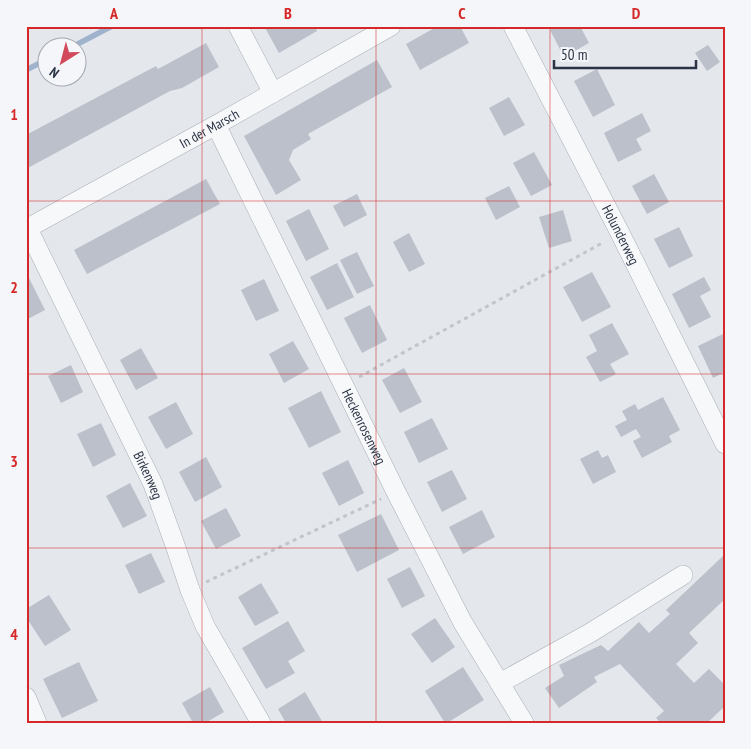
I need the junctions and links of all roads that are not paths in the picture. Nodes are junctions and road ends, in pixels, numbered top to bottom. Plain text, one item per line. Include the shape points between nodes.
1 (238, 26) edge
2 (391, 26) edge
3 (513, 26) edge
4 (273, 93) junction
5 (216, 125) junction
6 (27, 229) edge
7 (725, 444) edge
8 (683, 575) dead end
9 (500, 683) junction
10 (26, 698) edge
11 (37, 723) edge
12 (261, 723) edge
13 (524, 723) edge

1 - 4 street
2 - 4 street, In der Marsch
3 - 7 street, Holunderweg
4 - 5 street, In der Marsch
5 - 6 street, In der Marsch
5 - 9 street, Heckenrosenweg via 396,492 463,623
6 - 12 street, Birkenweg via 154,484 205,626
8 - 9 street via 590,633
9 - 13 street, Heckenrosenweg
10 - 11 street

